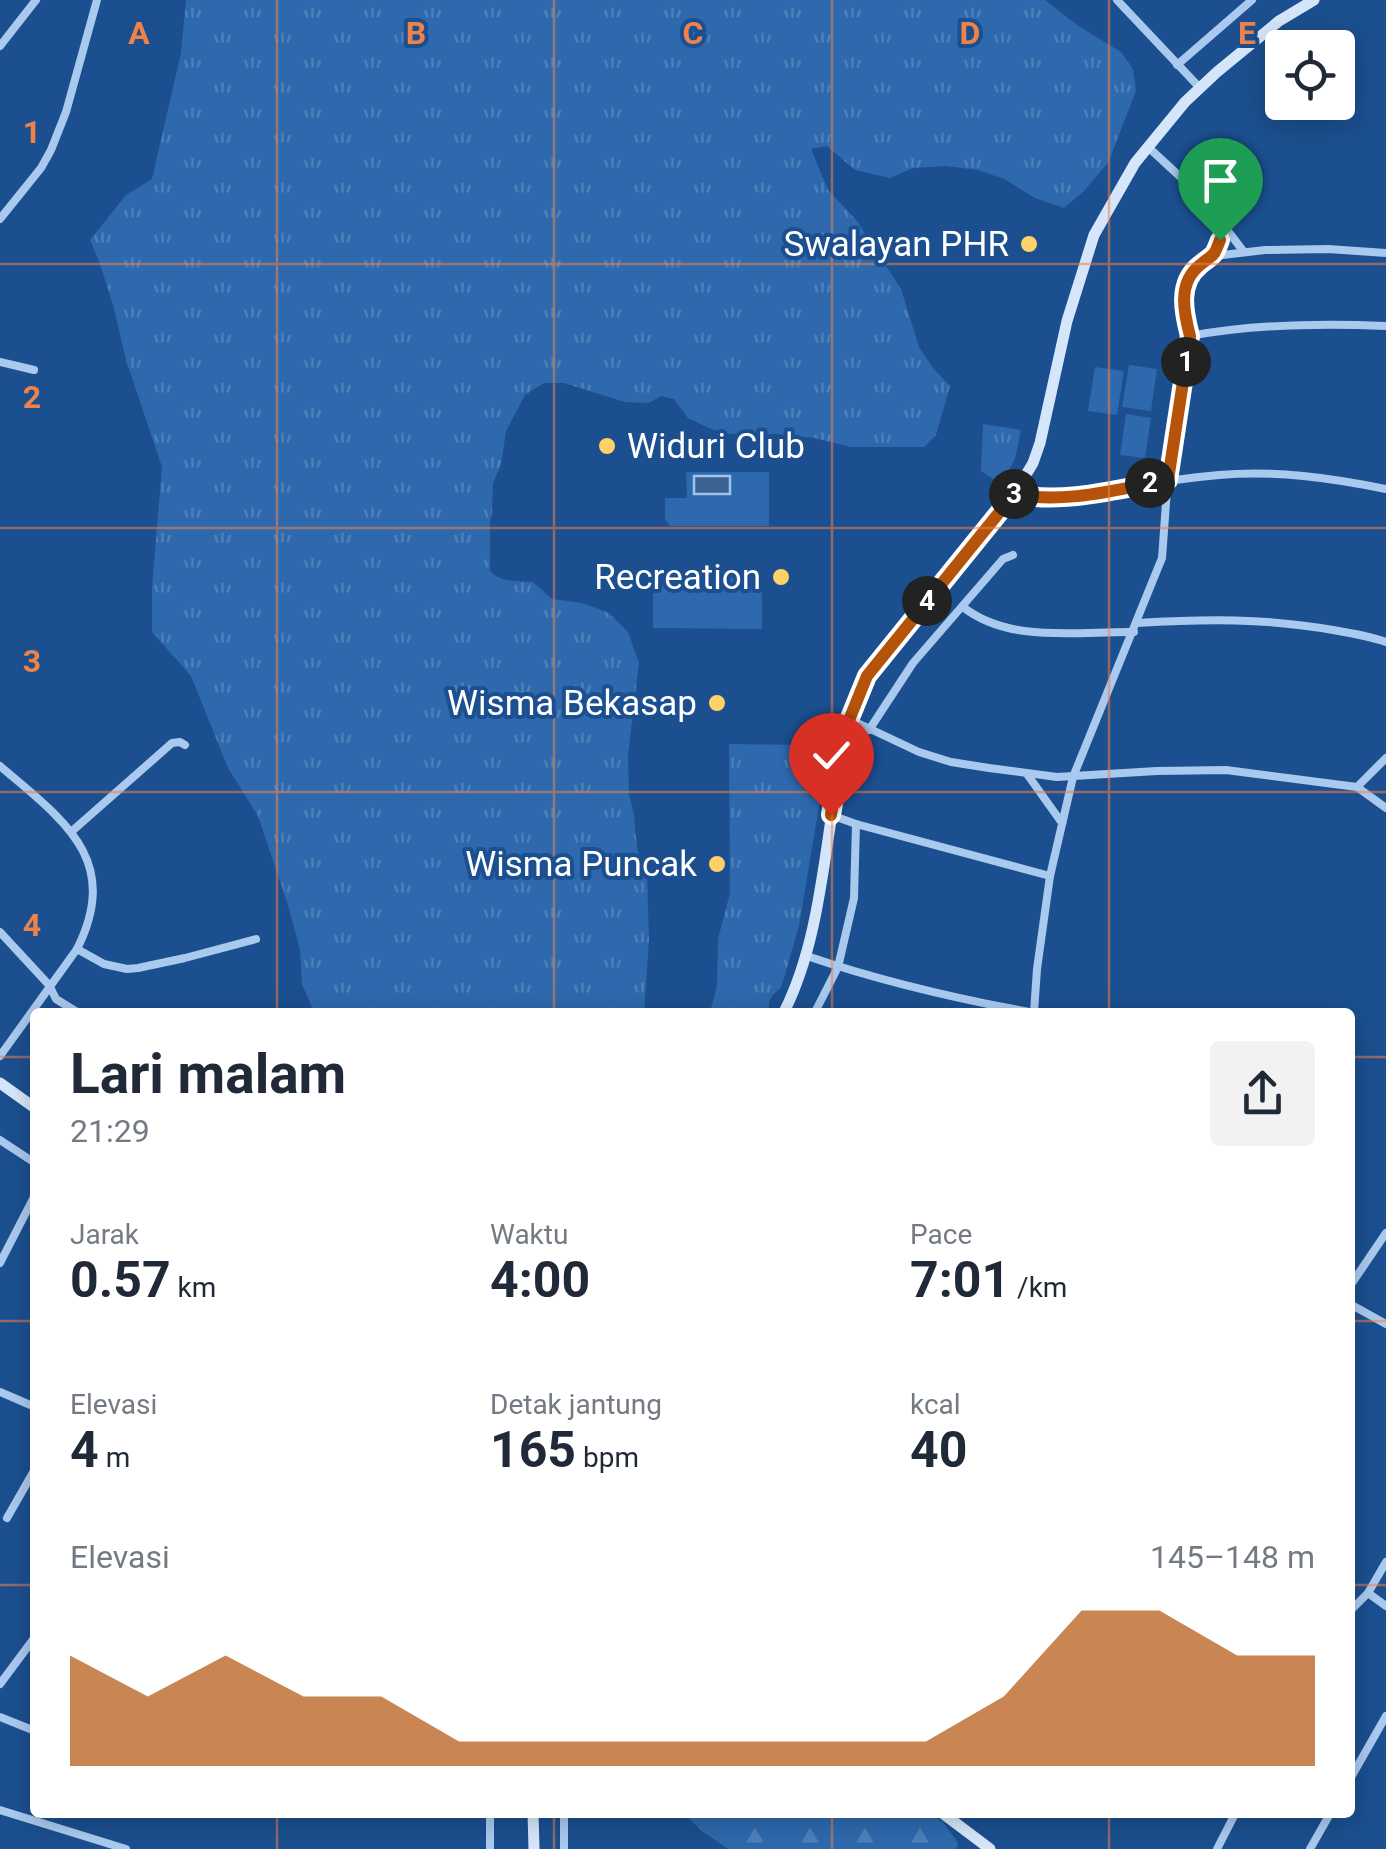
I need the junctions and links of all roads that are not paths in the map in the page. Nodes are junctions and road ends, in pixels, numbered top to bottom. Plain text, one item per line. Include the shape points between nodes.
1 (36, 0) edge
2 (98, 0) edge
3 (1117, 0) edge
4 (1252, 0) edge
5 (1314, 0) edge
6 (0, 46) edge
7 (1177, 65) junction
8 (1200, 88) junction
9 (1148, 147) junction
10 (0, 219) edge
11 (1226, 229) junction
12 (1244, 252) junction
13 (1386, 253) edge
14 (1214, 256) junction
15 (1386, 326) edge
16 (1190, 336) junction
17 (0, 362) edge
18 (34, 370) dead end
19 (1168, 480) junction
20 (1386, 490) edge
21 (1015, 493) junction
22 (1013, 555) dead end
23 (963, 608) junction
24 (1136, 627) junction
25 (1386, 642) edge
26 (849, 719) junction
27 (869, 730) junction
28 (185, 745) dead end
29 (1386, 758) edge
30 (0, 766) edge
31 (1026, 774) junction
32 (1074, 777) junction
33 (1357, 786) junction
34 (1386, 808) edge
35 (831, 815) junction
36 (1062, 823) junction
37 (856, 824) junction
38 (72, 832) junction
39 (1050, 876) junction
40 (0, 932) edge
41 (256, 939) dead end
42 (77, 950) junction
43 (807, 956) junction
44 (838, 966) junction
45 (49, 985) junction
46 (33, 1008) edge
47 (71, 1008) edge
48 (786, 1008) edge
49 (817, 1008) edge
50 (1011, 1008) edge
51 (1032, 1008) edge
52 (30, 1013) edge
53 (0, 1056) edge
54 (0, 1083) edge
55 (30, 1104) edge
56 (0, 1140) edge
57 (30, 1161) edge
58 (30, 1205) edge
59 (1386, 1233) edge
60 (0, 1264) edge
61 (1355, 1279) edge
62 (1355, 1307) edge
63 (1386, 1324) edge
64 (0, 1392) edge
65 (30, 1405) edge
66 (30, 1478) edge
67 (7, 1518) dead end
68 (1386, 1562) edge
69 (1368, 1593) junction
70 (1355, 1606) edge
71 (1386, 1606) edge
72 (30, 1644) edge
73 (0, 1684) edge
74 (1386, 1716) edge
75 (0, 1718) edge
76 (30, 1729) edge
77 (1355, 1770) edge
78 (0, 1810) edge
79 (490, 1818) edge
80 (533, 1818) edge
81 (564, 1818) edge
82 (948, 1818) edge
83 (1233, 1818) edge
84 (1328, 1818) edge
85 (126, 1849) edge
86 (490, 1849) edge
87 (534, 1849) edge
88 (564, 1849) edge
89 (990, 1849) edge
90 (1217, 1849) edge
91 (1310, 1849) edge

1 - 6 street
2 - 10 street via 52,150
3 - 7 street
4 - 7 street
5 - 8 street
7 - 8 street
8 - 9 street
9 - 11 street
9 - 21 street via 1094,235 1040,443
11 - 12 street
11 - 14 street
12 - 13 street
12 - 14 street
14 - 16 street via 1194,271 1184,291
15 - 16 street via 1286,324
16 - 19 street
17 - 18 street
19 - 20 street via 1279,473
19 - 21 street via 1055,498
19 - 24 street via 1162,558
21 - 26 street via 876,662
22 - 23 street
23 - 24 street via 1032,632
23 - 27 street via 913,663
24 - 25 street via 1260,620
24 - 32 street
26 - 27 street
26 - 35 street
27 - 31 street via 951,762
28 - 38 street via 172,744
29 - 33 street
30 - 38 street
31 - 32 street
31 - 36 street
32 - 33 street via 1226,770
32 - 36 street
33 - 34 street
35 - 37 street
35 - 43 street
36 - 39 street
37 - 39 street
37 - 44 street via 854,898
38 - 42 street via 84,849 94,894
39 - 51 street
40 - 45 street
41 - 42 street via 138,968 104,964
42 - 45 street
43 - 44 street
43 - 48 street
44 - 49 street
44 - 50 street
45 - 46 street
45 - 47 street
52 - 53 street
54 - 55 street
56 - 57 street
58 - 60 street
59 - 61 street
62 - 63 street
64 - 65 street
66 - 67 street
68 - 69 street
69 - 70 street
69 - 71 street
72 - 73 street
74 - 77 street
75 - 76 street
78 - 85 street
79 - 86 street
80 - 87 street
81 - 88 street
82 - 89 street
83 - 90 street
84 - 91 street

